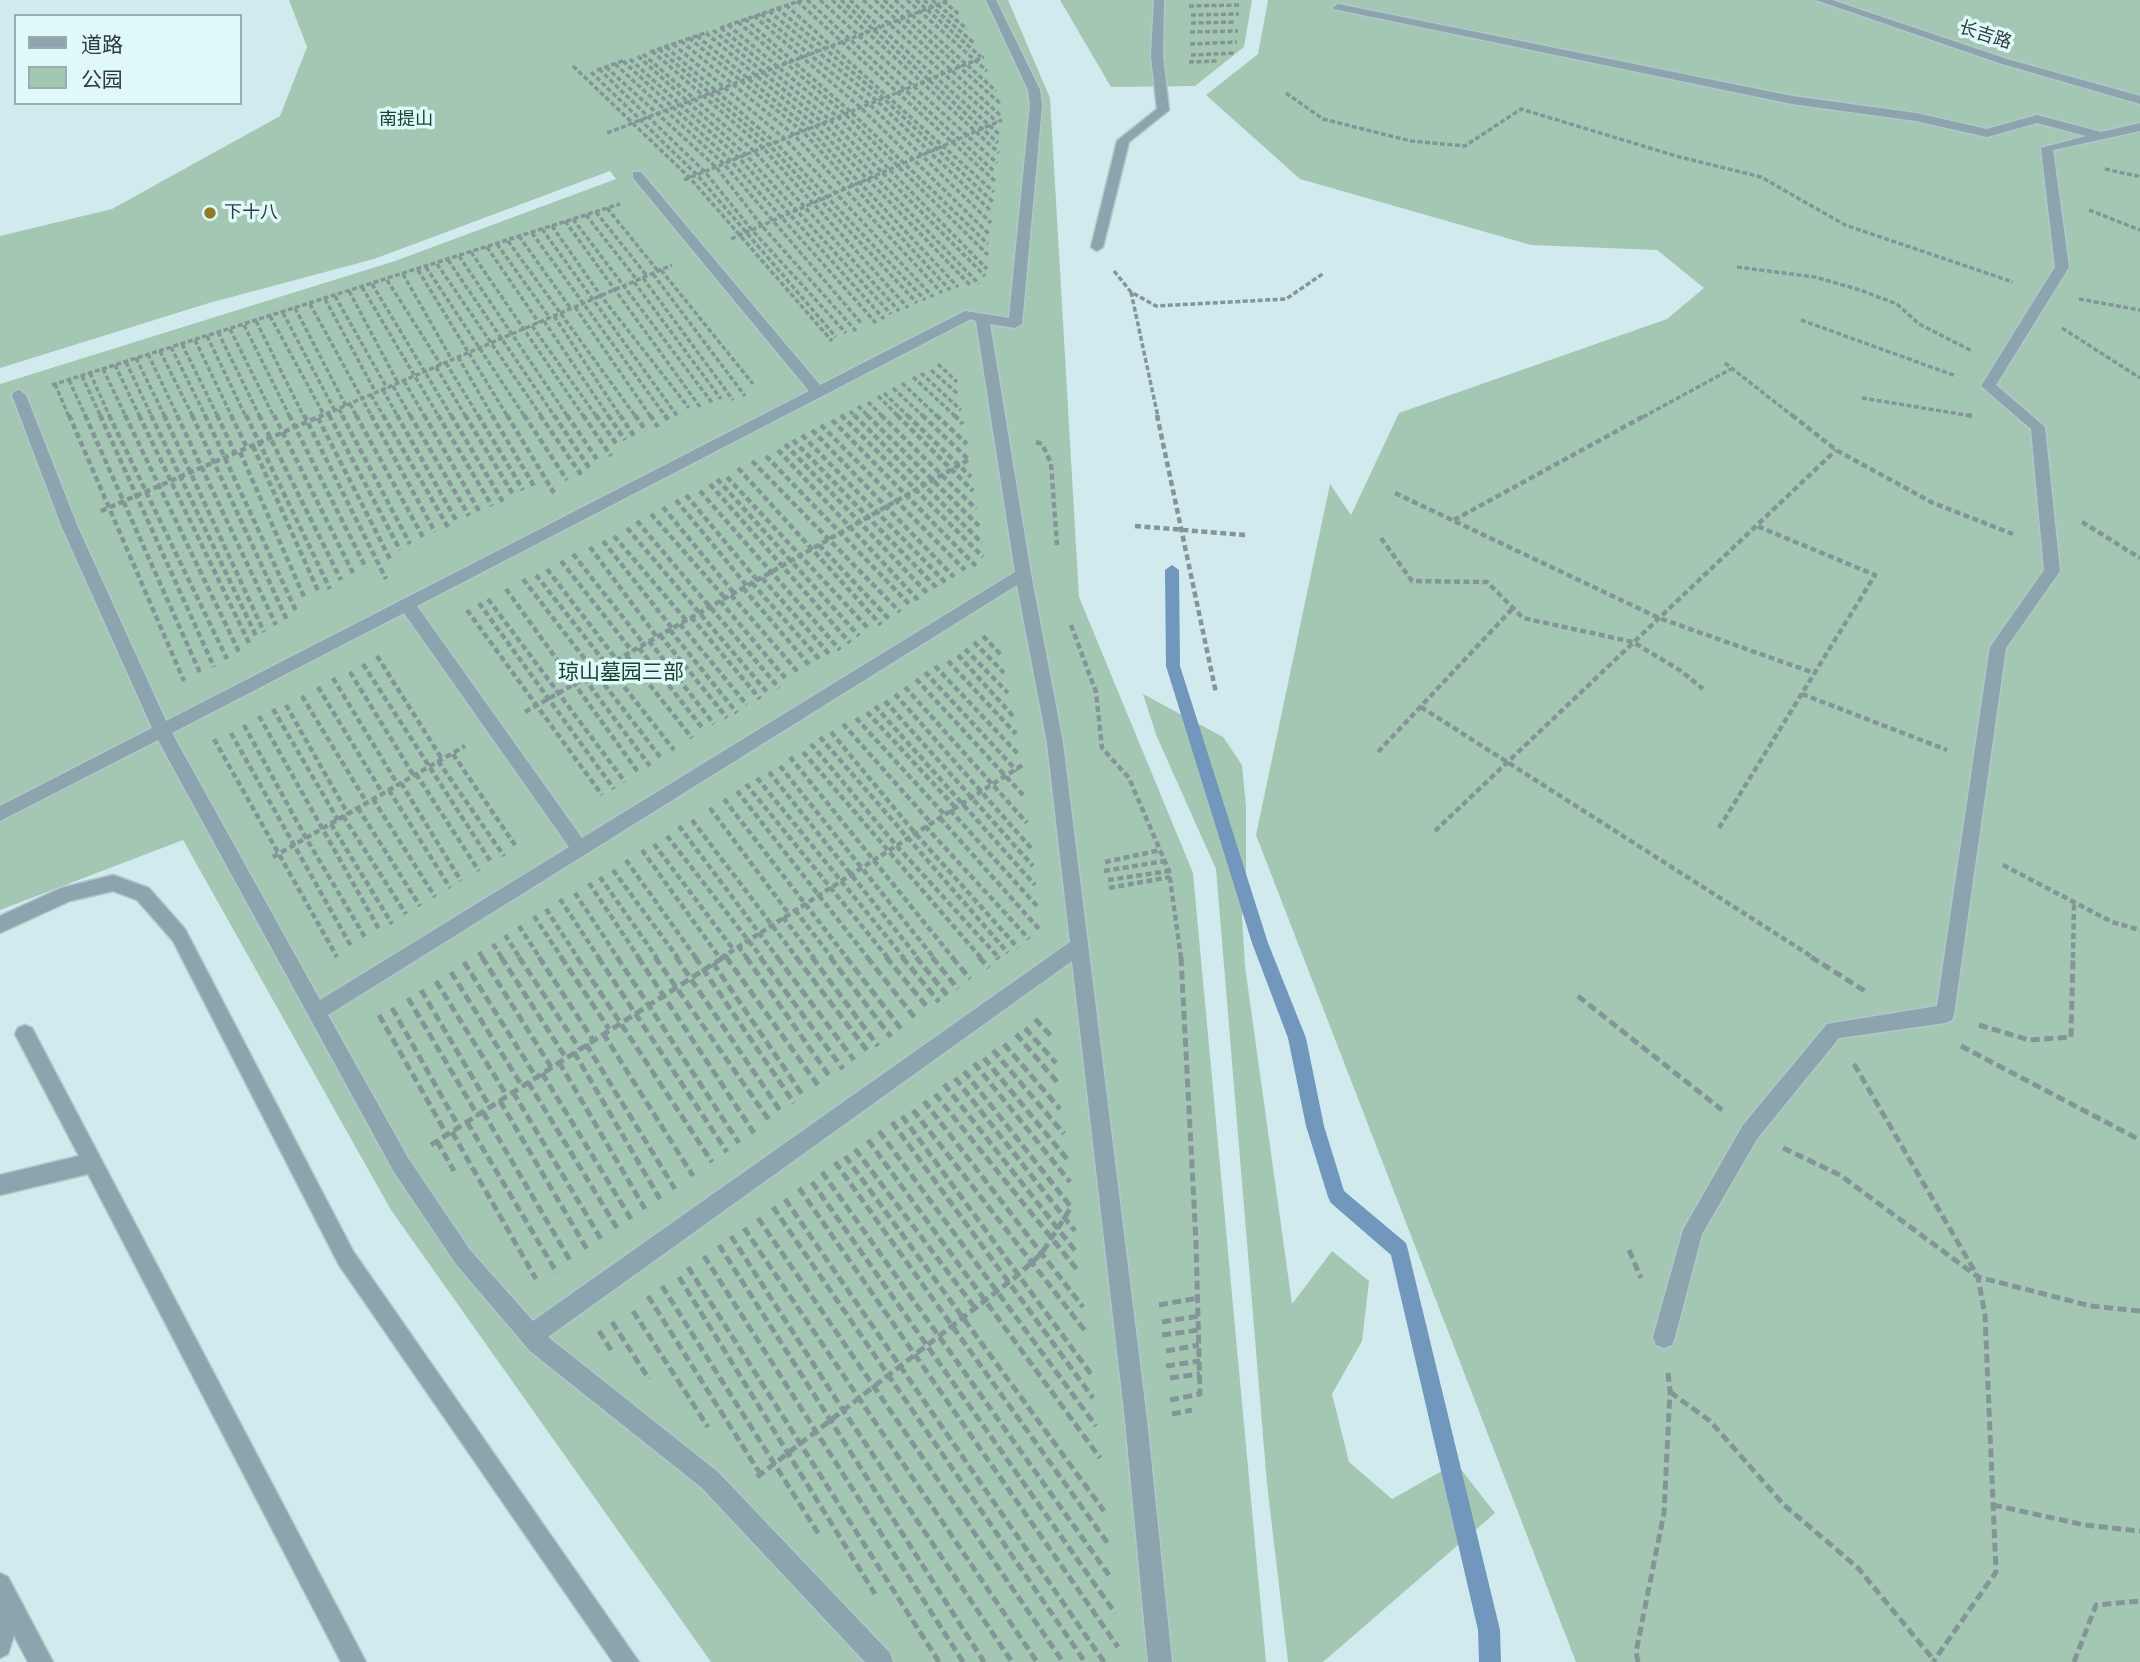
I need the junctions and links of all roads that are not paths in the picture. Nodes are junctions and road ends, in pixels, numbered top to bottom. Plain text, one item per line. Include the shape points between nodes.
1 (991, 0) edge
2 (1821, 0) edge
3 (1338, 7) dead end
4 (1158, 26) edge
5 (2140, 100) edge
6 (2140, 127) edge
7 (2101, 136) junction
8 (638, 175) dead end
9 (1097, 247) road end
10 (982, 318) junction
11 (816, 393) junction
12 (19, 395) road end
13 (986, 595) junction
14 (404, 606) junction
15 (162, 731) junction
16 (0, 814) edge
17 (465, 921) junction
18 (0, 925) edge
19 (315, 1013) junction
20 (25, 1034) dead end
21 (821, 1129) junction
22 (92, 1163) junction
23 (0, 1185) edge
24 (531, 1335) junction
25 (1664, 1337) road end
26 (0, 1585) edge
27 (6, 1610) edge
28 (0, 1646) edge
29 (41, 1662) edge
30 (354, 1662) edge
31 (627, 1662) edge
32 (881, 1662) edge
33 (1160, 1662) edge

1 - 10 street via 1034,90 1015,324
2 - 5 street, 长吉路 via 2003,61
3 - 7 street via 1792,100 1916,117 1987,134 2037,119
4 - 9 street via 1163,110 1122,141
6 - 7 street
7 - 25 street via 2047,148 2062,267 1992,382 2038,427 2052,571 1997,647 1945,1014 1834,1030 1750,1132 1693,1230
8 - 11 street
10 - 11 street via 970,314
10 - 13 street via 997,441 1016,527
11 - 14 street
12 - 15 street via 69,525
13 - 17 street
13 - 21 street via 1050,746 1072,883
14 - 15 street
14 - 17 street via 495,729
15 - 16 street
15 - 19 street
17 - 19 street
18 - 31 street via 67,894 113,883 143,894 178,935 346,1258
19 - 24 street via 401,1165 463,1257
20 - 22 street
21 - 24 street
21 - 33 street via 1114,1237
22 - 23 street
22 - 30 street
24 - 32 street via 710,1480
26 - 27 street
27 - 28 street
27 - 29 street

